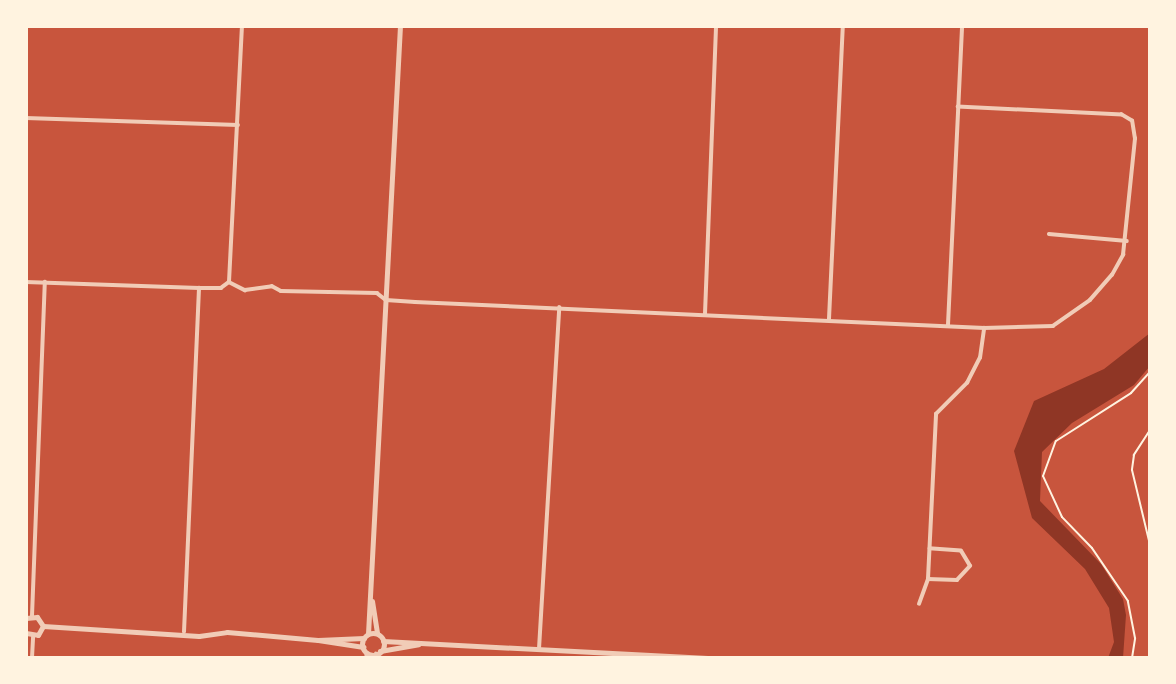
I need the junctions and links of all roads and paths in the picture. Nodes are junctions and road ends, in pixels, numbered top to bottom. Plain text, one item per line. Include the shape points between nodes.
1 (242, 26) edge
2 (400, 26) edge
3 (716, 26) edge
4 (843, 26) edge
5 (962, 26) edge
6 (958, 107) junction
7 (26, 118) edge
8 (238, 125) junction
9 (1049, 234) dead end
10 (1127, 241) junction
11 (26, 282) edge
12 (44, 282) junction
13 (229, 282) junction
14 (199, 288) junction
15 (386, 300) junction
16 (559, 308) junction
17 (705, 314) junction
18 (829, 319) junction
19 (948, 325) junction
20 (984, 328) junction
21 (1150, 372) edge
22 (1150, 430) edge
23 (1150, 545) edge
24 (930, 548) junction
25 (928, 579) junction
26 (372, 601) junction
27 (919, 604) dead end
28 (29, 617) edge
29 (43, 626) junction
30 (184, 632) junction
31 (26, 634) edge
32 (377, 634) junction
33 (33, 636) junction
34 (366, 636) junction
35 (317, 640) junction
36 (383, 641) junction
37 (418, 644) junction
38 (539, 649) junction
39 (366, 653) edge
40 (377, 654) edge
41 (32, 658) edge
42 (708, 658) edge
43 (1132, 658) edge

1 - 8 street
2 - 15 street
3 - 17 street
4 - 18 street
5 - 6 street
6 - 10 street via 1122,115 1132,121 1135,139
6 - 19 street
7 - 8 street
8 - 13 street
9 - 10 street
10 - 20 street via 1112,275 1073,315 1032,330
11 - 12 street
12 - 14 street
12 - 28 street
13 - 14 street via 220,288
13 - 15 street via 245,290 272,286 281,291 377,293
14 - 30 street
15 - 16 street
15 - 26 street
16 - 17 street
16 - 38 street
17 - 18 street
18 - 19 street
19 - 20 street
20 - 24 street via 980,358 967,383 936,414
21 - 43 path via 1130,393 1056,442 1043,476 1062,517 1092,548 1128,601 1135,638
22 - 23 path via 1134,455 1132,470
24 - 25 street
24 - 25 street via 961,551 970,566 957,580
25 - 27 street
26 - 32 street
26 - 34 street
28 - 29 street
29 - 30 street
29 - 33 street
30 - 35 street
31 - 33 street
32 - 34 street
32 - 36 street
33 - 41 street
34 - 35 street
34 - 39 street
35 - 39 street
36 - 37 street
36 - 40 street
37 - 38 street
37 - 40 street
38 - 42 street
39 - 40 street

